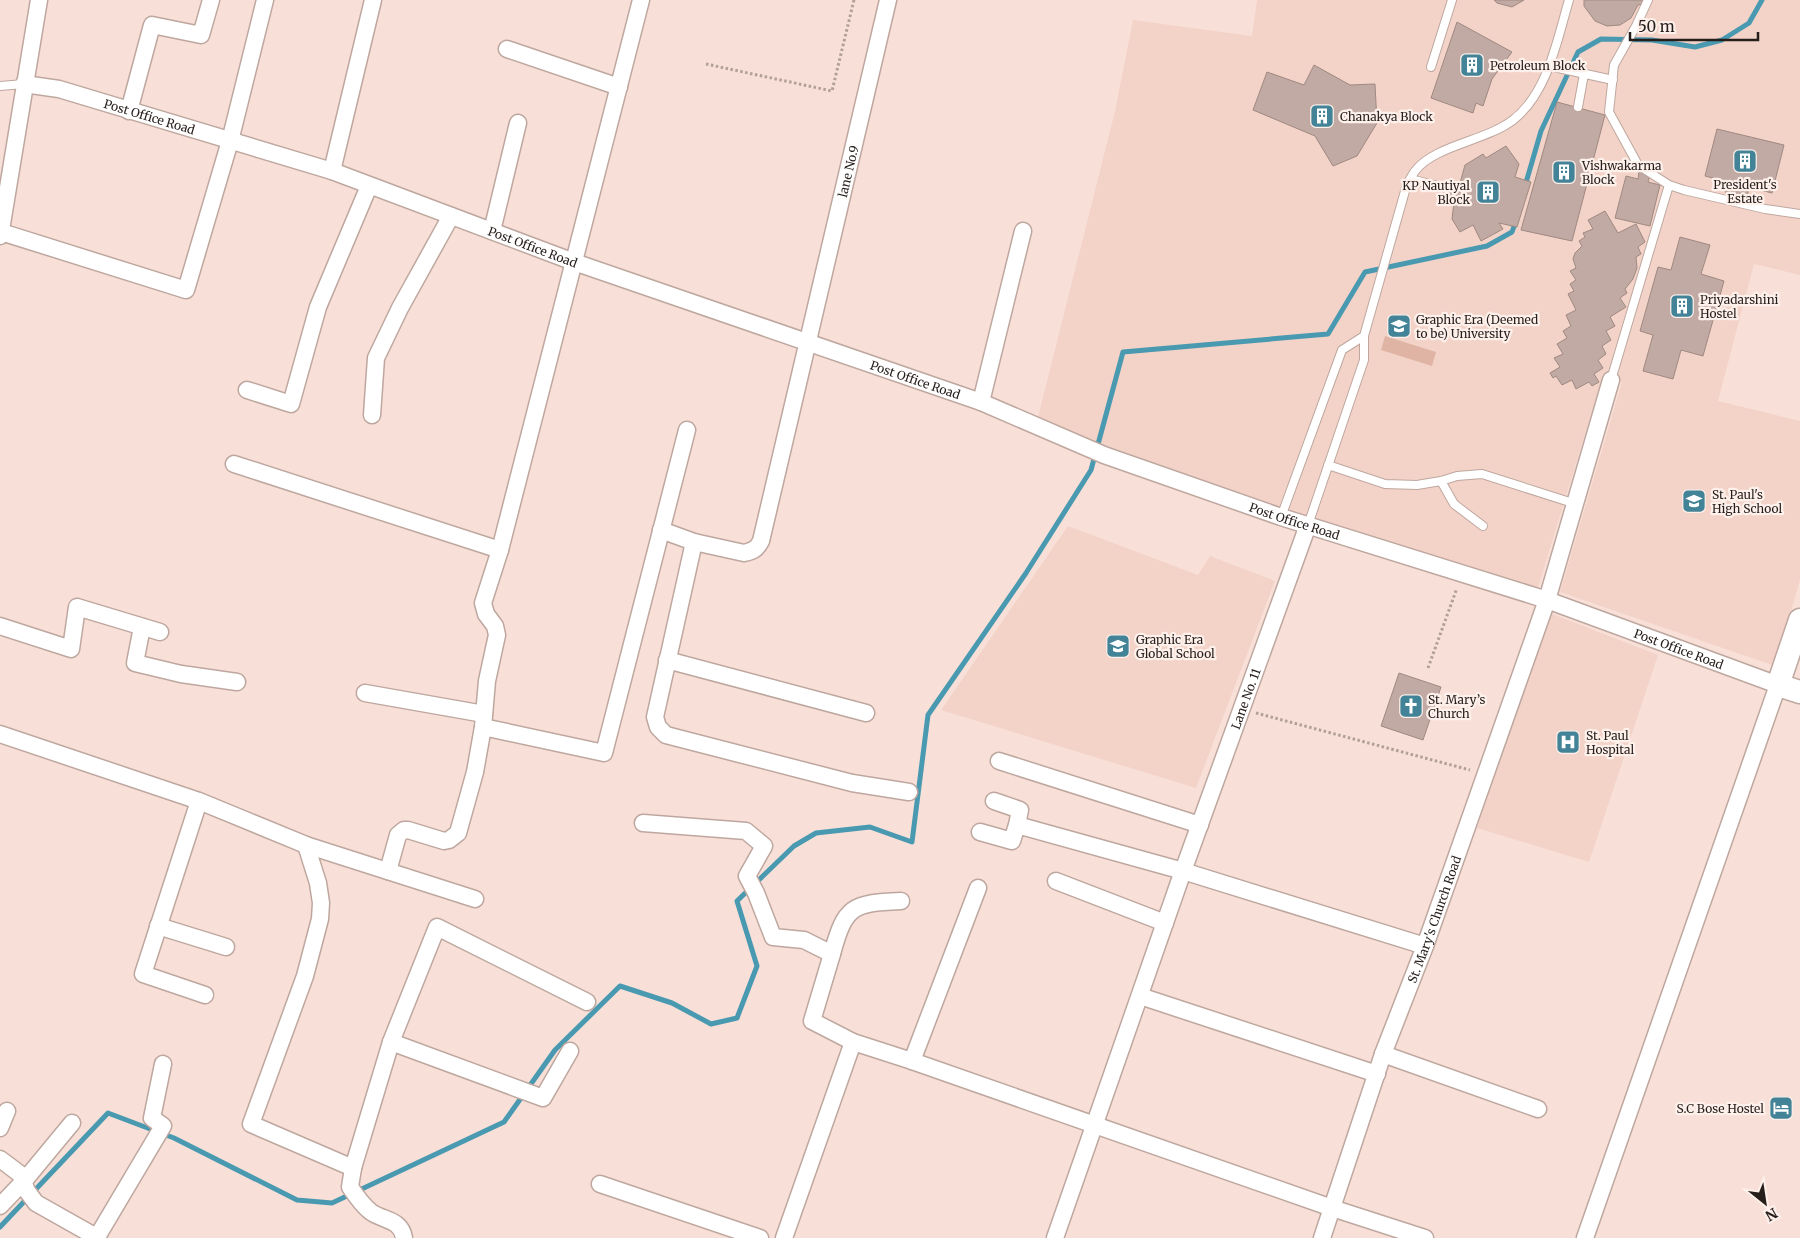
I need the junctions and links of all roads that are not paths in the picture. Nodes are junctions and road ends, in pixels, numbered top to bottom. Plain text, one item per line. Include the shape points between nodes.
1 (39, 0) edge
2 (211, 0) edge
3 (265, 0) edge
4 (373, 0) edge
5 (641, 0) edge
6 (888, 0) edge
7 (1452, 0) edge
8 (1569, 0) edge
9 (1648, 0) edge
10 (507, 49) dead end
11 (1549, 66) junction
12 (1431, 67) dead end
13 (1580, 73) junction
14 (1613, 80) junction
15 (24, 84) junction
16 (0, 86) edge
17 (620, 87) junction
18 (1578, 107) dead end
19 (129, 111) junction
20 (518, 123) dead end
21 (230, 141) junction
22 (332, 170) junction
23 (1410, 179) junction
24 (1669, 185) junction
25 (369, 186) junction
26 (1446, 188) dead end
27 (1800, 214) edge
28 (451, 216) junction
29 (492, 231) junction
30 (1023, 231) dead end
31 (0, 232) edge
32 (0, 236) edge
33 (574, 262) junction
34 (1364, 336) junction
35 (808, 343) junction
36 (1611, 380) joint
37 (247, 390) dead end
38 (981, 402) junction
39 (372, 415) dead end
40 (688, 430) dead end
41 (234, 464) dead end
42 (1328, 465) junction
43 (1441, 481) junction
44 (1576, 504) junction
45 (1281, 517) junction
46 (1308, 525) junction
47 (1483, 526) dead end
48 (661, 530) junction
49 (694, 542) junction
50 (500, 550) junction
51 (1546, 600) junction
52 (1800, 620) edge
53 (0, 626) edge
54 (142, 627) junction
55 (160, 632) dead end
56 (667, 660) junction
57 (237, 682) dead end
58 (1778, 685) junction
59 (1800, 692) edge
60 (365, 693) dead end
61 (866, 713) dead end
62 (483, 720) junction
63 (0, 734) edge
64 (999, 761) dead end
65 (909, 792) dead end
66 (198, 801) junction
67 (994, 801) dead end
68 (643, 823) dead end
69 (1200, 825) junction
70 (1017, 826) junction
71 (980, 832) dead end
72 (306, 845) junction
73 (388, 871) junction
74 (1183, 871) junction
75 (1056, 881) dead end
76 (978, 888) dead end
77 (475, 899) dead end
78 (901, 901) dead end
79 (1165, 923) junction
80 (158, 926) junction
81 (1425, 946) junction
82 (226, 947) dead end
83 (832, 954) junction
84 (205, 995) dead end
85 (1140, 996) junction
86 (587, 1002) dead end
87 (391, 1042) junction
88 (853, 1042) junction
89 (570, 1051) dead end
90 (1384, 1054) junction
91 (912, 1061) junction
92 (163, 1064) dead end
93 (1377, 1074) junction
94 (1538, 1109) dead end
95 (7, 1111) dead end
96 (72, 1123) dead end
97 (1095, 1124) junction
98 (0, 1128) edge
99 (0, 1159) edge
100 (353, 1168) junction
101 (600, 1184) dead end
102 (29, 1192) junction
103 (0, 1206) edge
104 (1332, 1208) junction
105 (98, 1238) edge
106 (404, 1238) edge
107 (760, 1238) edge
108 (784, 1238) edge
109 (1055, 1238) edge
110 (1322, 1238) edge
111 (1425, 1238) edge
112 (1585, 1238) edge

1 - 15 street
2 - 19 street via 200,35 152,25
3 - 21 street
4 - 22 street
5 - 17 street
6 - 35 street, lane No.9
7 - 12 lane
8 - 11 lane
9 - 14 lane via 1614,65
10 - 17 street
11 - 13 lane
11 - 23 lane via 1531,101 1514,119 1498,130 1432,158
13 - 14 lane
13 - 18 lane
14 - 24 lane via 1610,112 1638,165
15 - 16 lane
15 - 19 street, Post Office Road via 59,89
15 - 31 street
17 - 33 street
19 - 21 street, Post Office Road
20 - 29 street
21 - 22 street, Post Office Road
21 - 31 street via 186,290
22 - 25 street, Post Office Road
23 - 26 lane
23 - 34 lane
24 - 27 lane via 1765,209
24 - 36 lane
25 - 28 street, Post Office Road
25 - 37 street via 318,306 291,404
28 - 29 street, Post Office Road
28 - 39 street via 376,358
29 - 33 street, Post Office Road
30 - 38 street
31 - 32 street
33 - 35 street, Post Office Road
33 - 50 street
34 - 42 lane via 1364,360
34 - 45 lane via 1342,350
35 - 38 street, Post Office Road
35 - 49 street, lane No.9 via 758,547 744,553
36 - 44 street, St. Mary's Church Road
38 - 45 street, Post Office Road via 1088,449
40 - 48 street
41 - 50 street
42 - 43 lane via 1385,484 1417,485
42 - 46 lane
43 - 44 lane via 1482,474
43 - 47 lane via 1454,504
44 - 51 street, St. Mary's Church Road
45 - 46 street, Post Office Road
46 - 51 street, Post Office Road
46 - 69 street, Lane No. 11
48 - 49 street
48 - 62 street via 604,753
49 - 56 street
50 - 62 street via 483,603 497,634 486,681
51 - 58 street, Post Office Road
51 - 81 street, St. Mary's Church Road
52 - 58 street
53 - 54 street via 71,649 77,607
54 - 55 street
54 - 57 street via 135,663
56 - 61 street
56 - 65 street via 655,717 658,727 666,735 852,783
58 - 59 street, Post Office Road
58 - 112 street
60 - 62 street
62 - 73 street via 475,772 458,833 444,841 408,830 400,832
63 - 66 street
64 - 69 street
66 - 72 street
66 - 80 street
67 - 70 street via 1020,810
68 - 83 street via 746,831 764,846 747,876 774,937 804,940
69 - 74 street, Lane No. 11
70 - 71 street via 1012,841
70 - 74 street
72 - 73 street
72 - 100 street via 318,883 320,919 305,976 251,1124
73 - 77 street
74 - 79 street, Lane No. 11
74 - 81 street
75 - 79 street
76 - 91 street
78 - 83 street via 863,904 848,913
79 - 85 street, Lane No. 11
80 - 82 street
80 - 84 street via 143,974
81 - 90 street, St. Mary's Church Road
83 - 88 street via 812,1021
85 - 93 street
85 - 97 street, Lane No. 11
86 - 87 street via 437,927
87 - 89 street via 543,1098
87 - 100 street
88 - 91 street
88 - 108 street
90 - 93 street, St. Mary's Church Road
90 - 94 street
91 - 97 street
92 - 105 street via 152,1118 159,1133
93 - 104 street, St. Mary's Church Road
95 - 98 street
96 - 102 street
97 - 104 street
97 - 109 street, Lane No. 11
99 - 102 street via 20,1174
100 - 106 street via 350,1187 360,1202 375,1214 396,1223
101 - 107 street
102 - 103 street
102 - 105 street
104 - 110 street, St. Mary's Church Road
104 - 111 street

